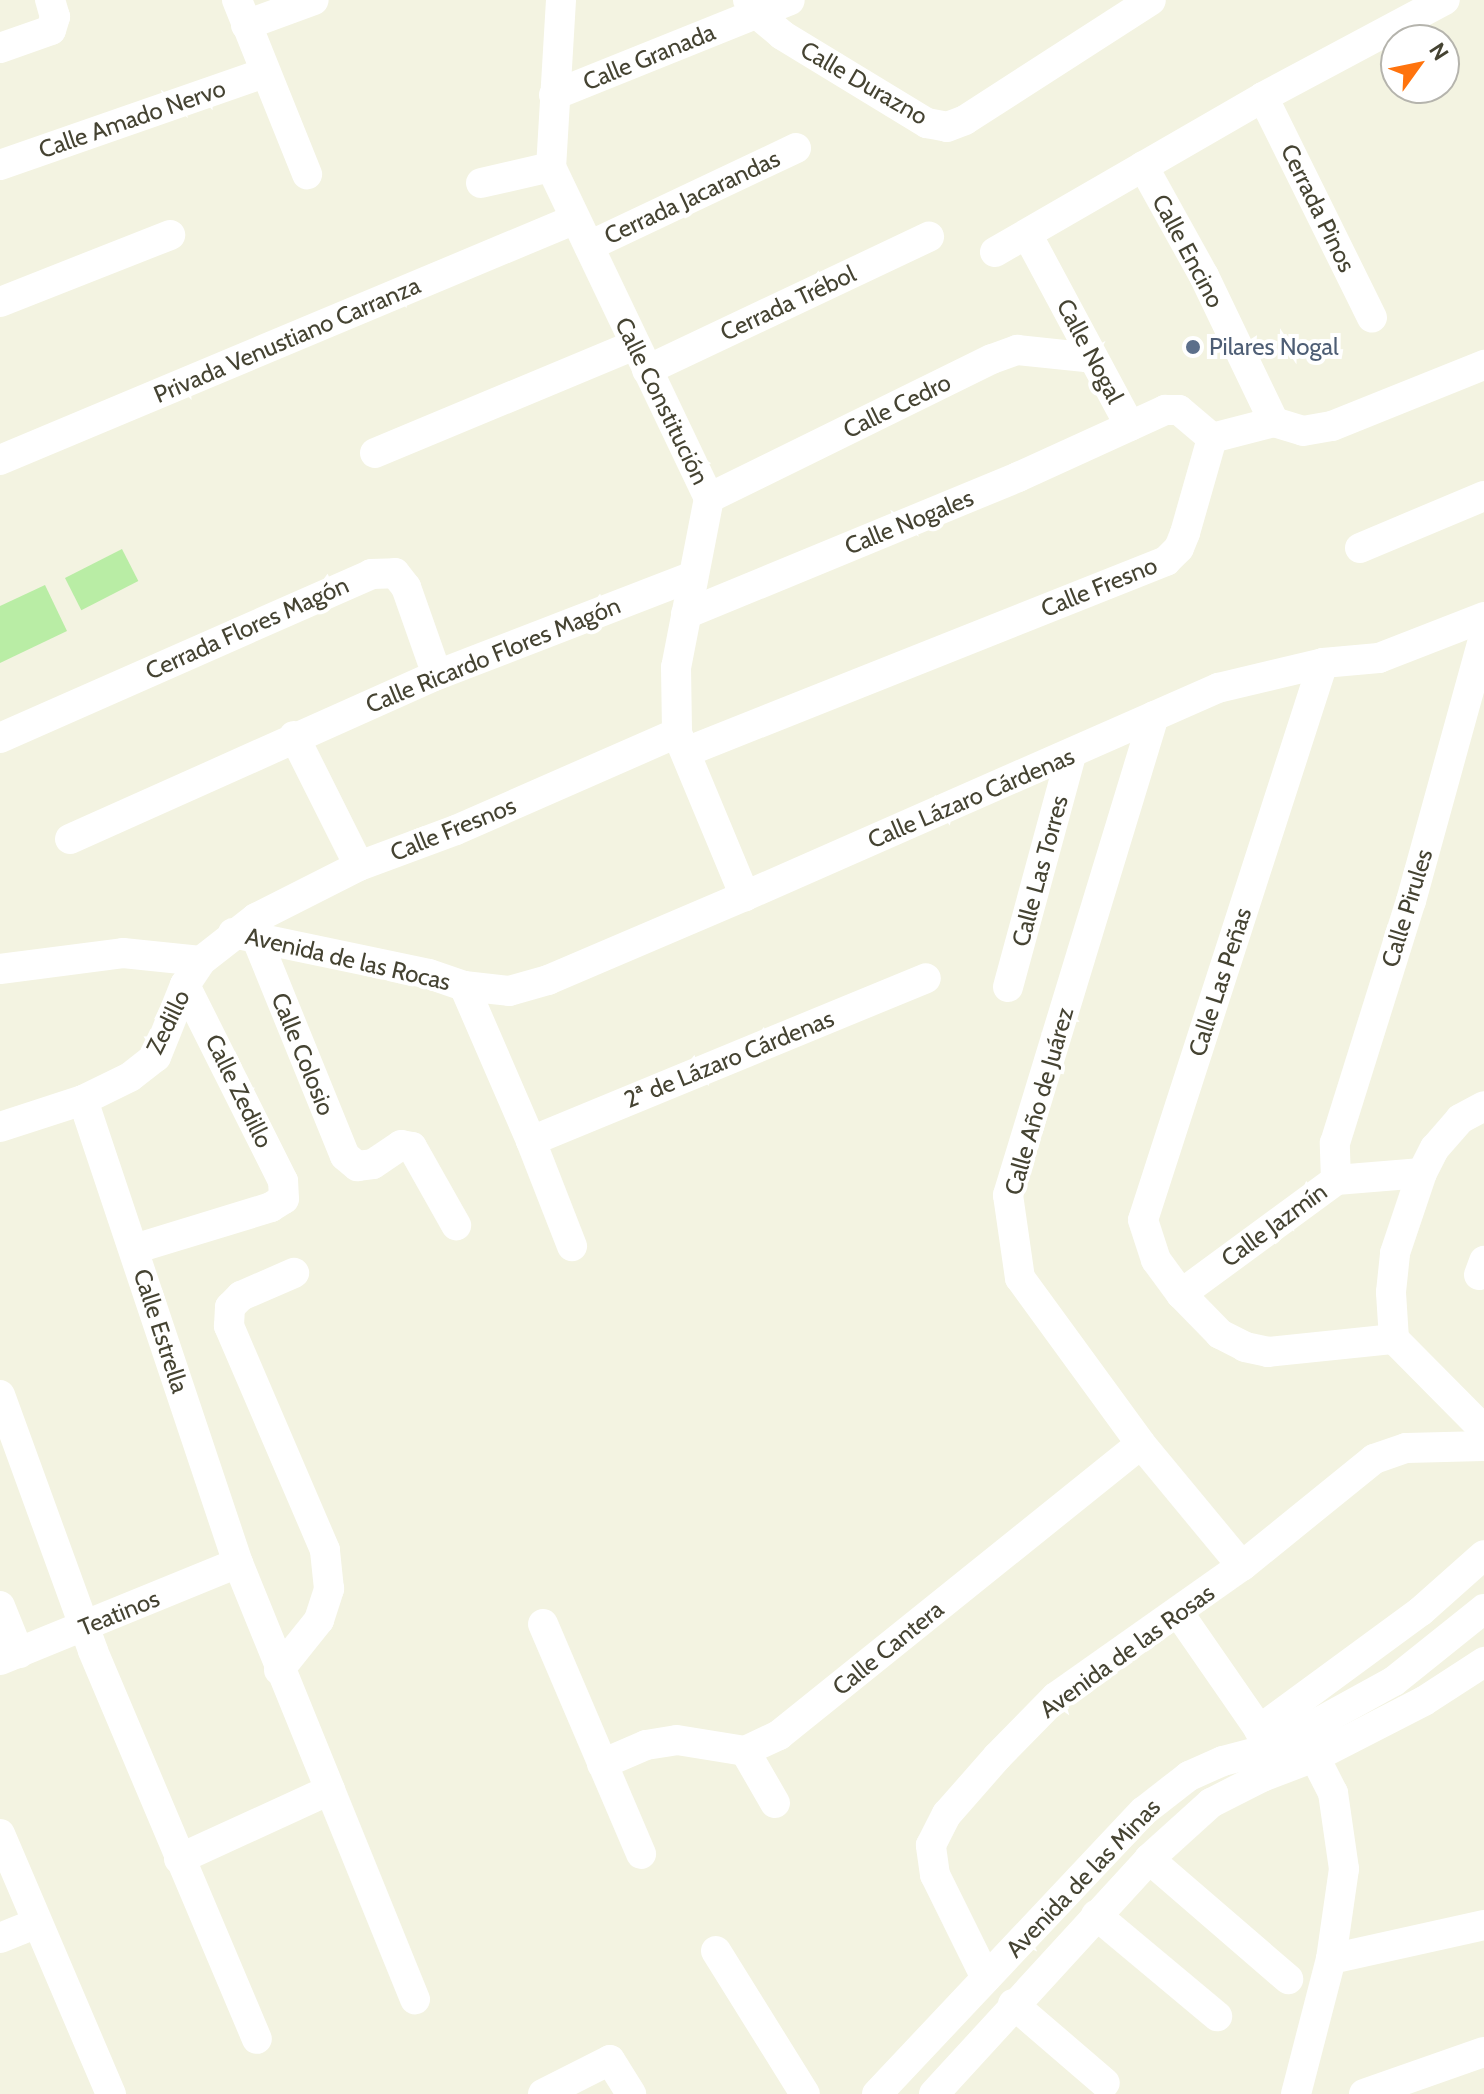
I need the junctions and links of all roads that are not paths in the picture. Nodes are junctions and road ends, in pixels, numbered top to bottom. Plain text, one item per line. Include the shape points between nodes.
1 (50, 0) edge
2 (314, 0) edge
3 (561, 0) edge
4 (790, 0) edge
5 (1445, 0) edge
6 (1141, 3) edge
7 (752, 7) edge
8 (241, 13) edge
9 (0, 48) edge
10 (264, 73) junction
11 (554, 95) junction
12 (1263, 97) junction
13 (796, 148) dead end
14 (0, 165) edge
15 (1143, 166) junction
16 (551, 167) junction
17 (307, 174) dead end
18 (481, 183) dead end
19 (573, 220) junction
20 (1027, 234) junction
21 (170, 235) dead end
22 (929, 237) dead end
23 (589, 246) junction
24 (995, 252) dead end
25 (0, 302) edge
26 (1372, 318) dead end
27 (641, 358) junction
28 (1093, 358) junction
29 (1484, 365) edge
30 (1274, 422) junction
31 (1130, 426) junction
32 (1212, 438) junction
33 (375, 453) dead end
34 (0, 460) edge
35 (1484, 496) edge
36 (709, 498) junction
37 (1360, 548) dead end
38 (693, 576) junction
39 (686, 614) junction
40 (1484, 617) edge
41 (1484, 636) edge
42 (1323, 663) junction
43 (437, 675) junction
44 (1154, 716) junction
45 (294, 736) junction
46 (0, 738) edge
47 (682, 742) junction
48 (1071, 755) junction
49 (70, 839) dead end
50 (359, 866) junction
51 (745, 896) junction
52 (245, 935) junction
53 (0, 969) edge
54 (193, 973) junction
55 (926, 978) dead end
56 (464, 986) junction
57 (1008, 987) dead end
58 (83, 1100) junction
59 (1484, 1106) edge
60 (0, 1127) edge
61 (531, 1141) junction
62 (1422, 1173) junction
63 (1336, 1180) junction
64 (456, 1225) dead end
65 (572, 1246) dead end
66 (134, 1249) junction
67 (294, 1273) dead end
68 (1181, 1294) junction
69 (1394, 1339) junction
70 (0, 1395) edge
71 (1484, 1430) edge
72 (1141, 1444) junction
73 (1484, 1446) edge
74 (1484, 1555) edge
75 (238, 1563) junction
76 (1242, 1566) junction
77 (0, 1606) edge
78 (1484, 1609) edge
79 (1178, 1612) junction
80 (543, 1624) dead end
81 (84, 1628) junction
82 (9, 1657) edge
83 (1484, 1662) edge
84 (279, 1670) junction
85 (1265, 1739) junction
86 (1309, 1744) junction
87 (745, 1751) junction
88 (602, 1764) junction
89 (330, 1790) junction
90 (775, 1803) dead end
91 (0, 1834) edge
92 (641, 1854) dead end
93 (179, 1859) junction
94 (1149, 1859) junction
95 (1096, 1915) junction
96 (37, 1923) junction
97 (1484, 1925) edge
98 (0, 1938) edge
99 (716, 1951) dead end
100 (1331, 1959) junction
101 (986, 1978) junction
102 (1288, 1979) dead end
103 (415, 1999) dead end
104 (1013, 2004) junction
105 (1217, 2016) dead end
106 (257, 2039) dead end
107 (1484, 2052) edge
108 (1105, 2083) dead end
109 (111, 2094) edge
110 (543, 2094) edge
111 (631, 2094) edge
112 (805, 2094) edge
113 (877, 2094) edge
114 (934, 2094) edge
115 (1296, 2094) edge
116 (1364, 2094) edge

1 - 9 street via 55,17 51,30
2 - 8 street
3 - 11 street, Calle Constitución
4 - 7 street, Calle Granada
5 - 12 street
6 - 7 street, Calle Durazno via 947,127 927,123 782,35
7 - 11 street, Calle Granada
8 - 10 street
10 - 14 street, Calle Amado Nervo
10 - 17 street
11 - 16 street, Calle Constitución
12 - 15 street
12 - 26 street, Cerrada Pinos
13 - 23 street, Cerrada Jacarandas
15 - 20 street
15 - 30 street, Calle Encino via 1204,276
16 - 18 street
16 - 19 street, Calle Constitución
19 - 23 street, Calle Constitución
19 - 34 street, Privada Venustiano Carranza
20 - 24 street
20 - 28 street, Calle Nogal
21 - 25 street
22 - 27 street, Cerrada Trébol
23 - 27 street, Calle Constitución
27 - 33 street, Cerrada Trébol
27 - 36 street, Calle Constitución
28 - 31 street, Calle Nogal
28 - 36 street, Calle Cedro via 1017,350 992,359
29 - 30 street via 1332,426 1303,431
30 - 32 street
31 - 32 street, Calle Nogal via 1165,410 1179,410
31 - 39 street, Calle Nogales
32 - 47 street, Calle Fresno via 1185,533 1166,561
35 - 37 street
36 - 38 street, Calle Constitución
38 - 39 street, Calle Constitución
38 - 43 street, Calle Ricardo Flores Magón
39 - 47 street, Calle Constitución via 676,667
40 - 42 street, Calle Lázaro Cárdenas via 1379,658
41 - 63 street, Calle Pirules via 1411,901 1335,1143
42 - 44 street, Calle Lázaro Cárdenas via 1218,688
42 - 68 street, Calle Las Peñas via 1143,1220 1156,1260
43 - 45 street, Calle Ricardo Flores Magón
43 - 46 street, Cerrada Flores Magón via 406,587 395,573 371,574
44 - 48 street, Calle Lázaro Cárdenas
44 - 72 street, Calle Año de Juárez via 1008,1195 1020,1278
45 - 49 street, Calle Ricardo Flores Magón
45 - 50 street
47 - 50 street, Calle Fresnos
47 - 51 street, Calle Constitución
48 - 51 street, Calle Lázaro Cárdenas
48 - 57 street, Calle Las Torres
50 - 52 street, Calle Fresnos
51 - 56 street, Calle Lázaro Cárdenas via 548,980 509,991
52 - 54 street, Zedillo
52 - 56 street, Avenida de las Rocas
52 - 64 street, Calle Colosio via 345,1156 357,1166 373,1164 401,1145 412,1147
53 - 54 street via 123,953
54 - 58 street, Zedillo via 156,1057 130,1077
54 - 66 street, Calle Zedillo via 283,1181 284,1199
55 - 61 street, 2ª de Lázaro Cárdenas
56 - 61 street
58 - 60 street, Zedillo
58 - 66 street, Calle Estrella
59 - 62 street via 1460,1119
61 - 65 street
62 - 63 street, Calle Jazmín
62 - 69 street via 1395,1253
63 - 68 street, Calle Jazmín
66 - 75 street, Calle Estrella
67 - 84 street via 241,1296 230,1307 229,1326 325,1550 329,1589 319,1620
68 - 69 street, Calle Las Peñas via 1220,1334 1268,1352
69 - 71 street
70 - 81 street
72 - 76 street, Calle Año de Juárez
72 - 87 street, Calle Cantera via 779,1735
73 - 76 street, Avenida de las Rosas via 1406,1448 1374,1459
74 - 85 street
75 - 81 street, Teatinos
75 - 84 street, Calle Estrella
76 - 79 street, Avenida de las Rosas
77 - 82 street
78 - 86 street, Avenida de las Minas
79 - 85 street
79 - 101 street, Avenida de las Rosas via 1056,1697 947,1814 936,1834 931,1845 935,1875
80 - 88 street
81 - 82 street, Teatinos
81 - 93 street
83 - 86 street, Avenida de las Minas via 1424,1701
84 - 89 street, Calle Estrella
85 - 86 street, Avenida de las Minas
85 - 101 street, Avenida de las Minas via 1189,1776 1144,1811
86 - 94 street, Avenida de las Minas via 1262,1777 1211,1803
86 - 100 street via 1333,1793 1344,1869
87 - 88 street via 677,1740 646,1745
87 - 90 street
88 - 92 street
89 - 93 street
89 - 103 street, Calle Estrella
91 - 96 street
93 - 106 street
94 - 95 street, Avenida de las Minas
94 - 102 street
95 - 104 street, Avenida de las Minas
95 - 105 street
96 - 98 street
96 - 109 street
97 - 100 street
99 - 112 street
100 - 115 street
101 - 113 street, Avenida de las Minas
104 - 108 street
104 - 114 street, Avenida de las Minas
107 - 116 street
110 - 111 street via 610,2060

